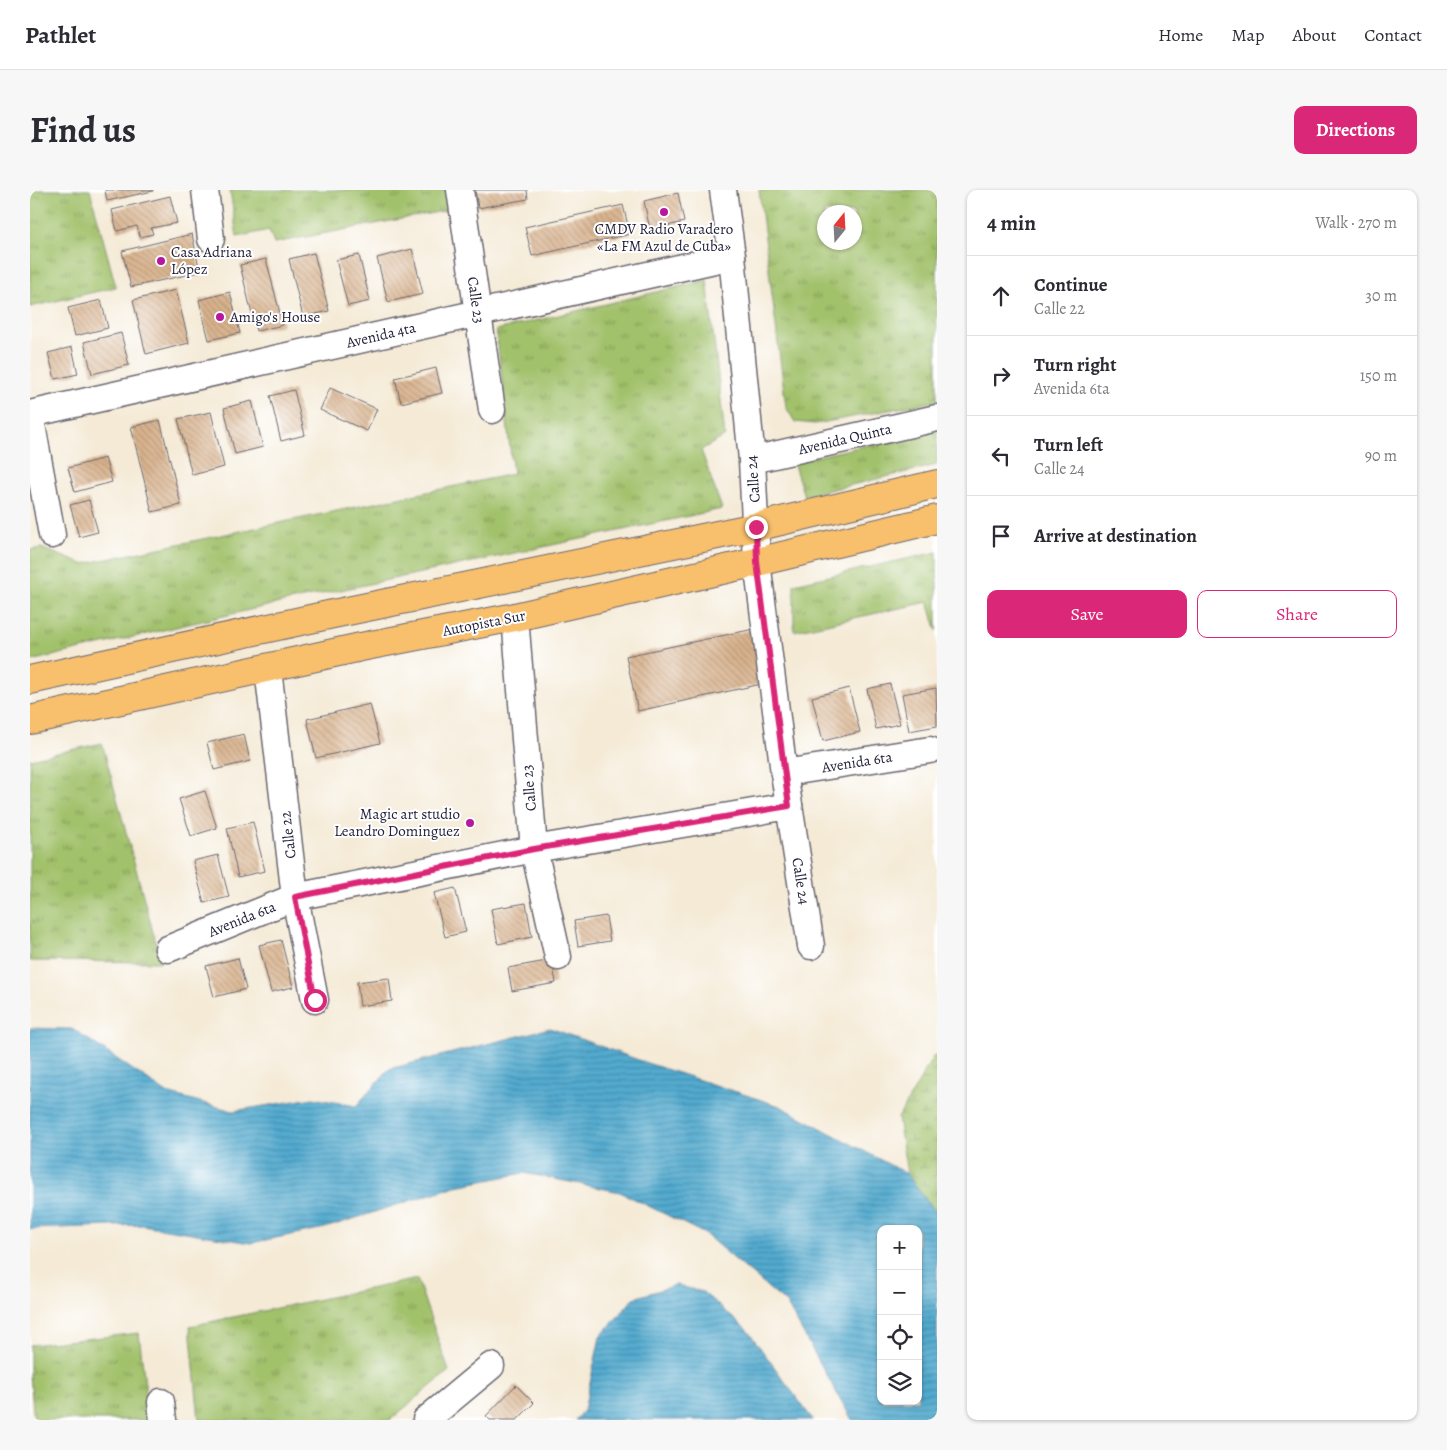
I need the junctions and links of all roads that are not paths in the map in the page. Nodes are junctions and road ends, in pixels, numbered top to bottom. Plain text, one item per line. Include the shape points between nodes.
1 (205, 190) edge
2 (460, 190) edge
3 (723, 190) edge
4 (211, 239) dead end
5 (732, 256) junction
6 (478, 313) junction
7 (492, 410) dead end
8 (30, 414) edge
9 (937, 418) edge
10 (752, 460) junction
11 (937, 484) edge
12 (937, 519) edge
13 (756, 527) junction
14 (52, 535) dead end
15 (757, 562) junction
16 (515, 617) junction
17 (268, 669) junction
18 (30, 680) edge
19 (30, 720) edge
20 (930, 750) dead end
21 (784, 773) junction
22 (789, 806) junction
23 (534, 849) junction
24 (295, 897) junction
25 (811, 946) dead end
26 (168, 949) dead end
27 (558, 956) dead end
28 (315, 1000) dead end
29 (491, 1366) dead end
30 (426, 1420) edge

1 - 4 street
2 - 6 street, Calle 23
3 - 5 street, Calle 24
5 - 6 street, Avenida 4ta
5 - 10 street, Calle 24
6 - 7 street, Calle 23
6 - 8 street, Avenida 4ta
8 - 14 street
9 - 10 street, Avenida Quinta
10 - 13 street, Calle 24
11 - 13 highway
12 - 15 highway, Autopista Sur
13 - 15 street, Calle 24
13 - 18 highway
15 - 16 highway, Autopista Sur
15 - 21 street, Calle 24
16 - 17 highway, Autopista Sur
16 - 23 street, Calle 23
17 - 19 highway, Autopista Sur
17 - 24 street, Calle 22
20 - 21 street, Avenida 6ta
21 - 22 street, Calle 24
22 - 23 street, Avenida 6ta
22 - 25 street, Calle 24
23 - 24 street, Avenida 6ta
23 - 27 street, Calle 23
24 - 26 street, Avenida 6ta
24 - 28 street, Calle 22
29 - 30 street

